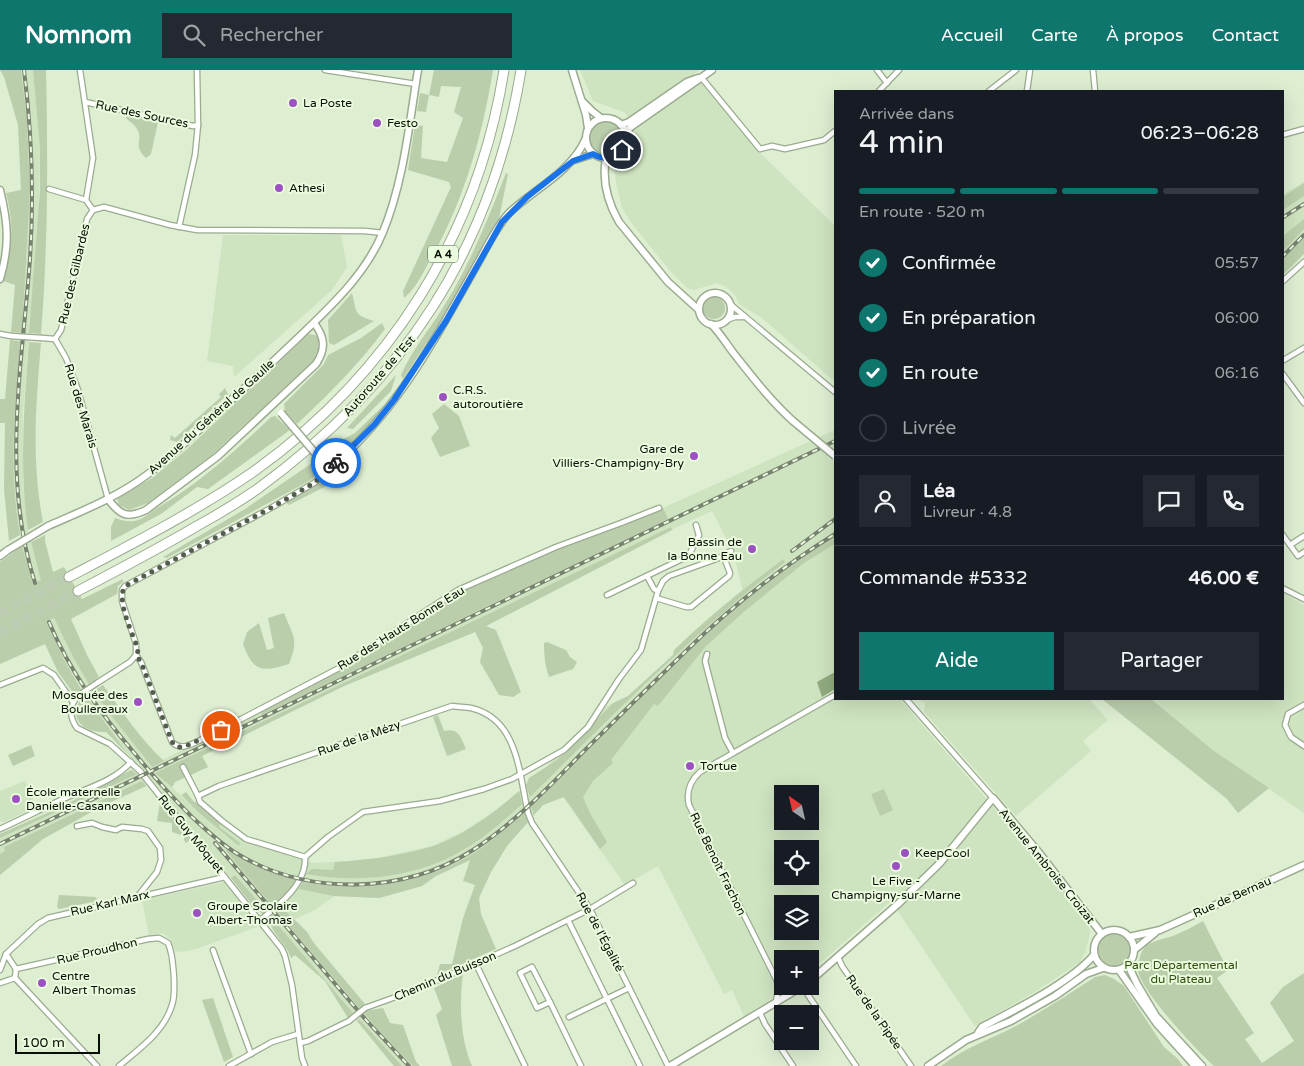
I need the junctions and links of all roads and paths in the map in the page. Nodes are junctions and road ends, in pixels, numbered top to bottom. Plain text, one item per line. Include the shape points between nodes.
1 (80, 70) edge
2 (197, 70) edge
3 (325, 70) edge
4 (418, 70) edge
5 (504, 70) edge
6 (521, 70) edge
7 (572, 70) edge
8 (712, 70) edge
9 (877, 70) edge
10 (899, 70) edge
11 (1016, 70) edge
12 (1093, 70) edge
13 (1031, 71) edge
14 (701, 77) junction
15 (887, 82) junction
16 (416, 84) junction
17 (880, 90) edge
18 (990, 90) edge
19 (1027, 90) edge
20 (1095, 90) edge
21 (580, 98) junction
22 (85, 102) junction
23 (601, 118) junction
24 (621, 124) junction
25 (198, 125) junction
26 (588, 128) junction
27 (1304, 129) edge
28 (834, 132) edge
29 (625, 133) junction
30 (1284, 134) edge
31 (586, 140) junction
32 (593, 154) junction
33 (606, 158) junction
34 (573, 161) junction
35 (49, 189) dead end
36 (0, 190) edge
37 (86, 200) junction
38 (93, 210) junction
39 (179, 227) junction
40 (383, 233) junction
41 (1304, 262) edge
42 (0, 279) edge
43 (1284, 280) edge
44 (706, 296) junction
45 (686, 297) junction
46 (730, 304) junction
47 (699, 310) junction
48 (744, 317) junction
49 (725, 321) junction
50 (314, 322) junction
51 (711, 324) junction
52 (0, 334) edge
53 (722, 334) junction
54 (55, 339) junction
55 (1304, 348) edge
56 (1284, 360) edge
57 (1284, 377) edge
58 (834, 391) edge
59 (279, 400) junction
60 (1304, 403) edge
61 (267, 412) junction
62 (281, 413) junction
63 (834, 455) edge
64 (329, 464) junction
65 (108, 499) junction
66 (659, 508) dead end
67 (696, 525) dead end
68 (1304, 536) edge
69 (1284, 537) edge
70 (1290, 545) junction
71 (731, 551) dead end
72 (1304, 552) edge
73 (723, 555) junction
74 (0, 556) edge
75 (682, 560) junction
76 (686, 570) junction
77 (647, 576) junction
78 (70, 577) tunnel mouth
79 (1284, 589) edge
80 (78, 591) tunnel mouth
81 (658, 591) junction
82 (607, 594) dead end
83 (656, 598) junction
84 (1304, 599) edge
85 (707, 654) dead end
86 (136, 655) junction
87 (0, 685) edge
88 (834, 696) edge
89 (907, 700) edge
90 (73, 702) junction
91 (1304, 705) edge
92 (1304, 746) edge
93 (733, 753) junction
94 (131, 762) junction
95 (183, 767) dead end
96 (520, 774) junction
97 (198, 796) junction
98 (993, 798) junction
99 (77, 826) dead end
100 (0, 829) edge
101 (305, 857) junction
102 (1304, 865) edge
103 (225, 877) junction
104 (633, 883) dead end
105 (138, 896) junction
106 (590, 909) junction
107 (568, 920) junction
108 (259, 921) junction
109 (1160, 930) junction
110 (1102, 934) junction
111 (1129, 937) junction
112 (213, 950) dead end
113 (1134, 950) junction
114 (6, 954) junction
115 (1094, 955) junction
116 (838, 957) junction
117 (476, 964) junction
118 (1128, 965) junction
119 (1103, 968) junction
120 (16, 969) junction
121 (0, 970) edge
122 (1119, 970) junction
123 (819, 973) edge
124 (774, 975) edge
125 (15, 978) junction
126 (0, 983) edge
127 (629, 988) junction
128 (777, 995) edge
129 (790, 995) edge
130 (808, 995) edge
131 (608, 998) junction
132 (550, 1002) junction
133 (775, 1004) junction
134 (760, 1013) junction
135 (569, 1017) dead end
136 (978, 1033) junction
137 (298, 1034) junction
138 (300, 1043) junction
139 (251, 1054) junction
140 (97, 1066) edge
141 (119, 1066) edge
142 (229, 1066) edge
143 (304, 1066) edge
144 (525, 1066) edge
145 (581, 1066) edge
146 (640, 1066) edge
147 (669, 1066) edge
148 (792, 1066) edge
149 (856, 1066) edge
150 (911, 1066) edge
151 (928, 1066) edge
152 (1194, 1066) edge
153 (1202, 1066) edge

1 - 22 street
2 - 25 street
3 - 16 street
4 - 16 main road, Avenue du Général de Gaulle
5 - 78 highway, Autoroute de l’Est / A 4 via 490,138 464,215 427,286 377,358 328,410 253,471 196,508
6 - 80 highway, Autoroute de l’Est / A 4 via 506,142 479,221 436,302 390,367 337,424 254,491 166,544
7 - 21 main road
8 - 14 main road
9 - 15 street
10 - 15 street
11 - 18 street
12 - 20 street
13 - 19 street
14 - 24 main road via 687,82 629,122
14 - 28 street via 760,149 772,146 789,148 824,140
14 - 29 main road
15 - 17 street
16 - 40 main road, Avenue du Général de Gaulle via 403,166
21 - 23 main road
21 - 26 main road
22 - 25 street, Rue des Sources
22 - 37 street via 93,158
23 - 24 main road via 610,118
23 - 26 main road
24 - 29 main road
25 - 39 street via 195,155
26 - 31 main road
27 - 30 street
29 - 33 main road via 622,150
31 - 32 main road
31 - 34 main road
32 - 33 main road
32 - 34 main road
33 - 45 main road via 606,188 613,212 668,282
34 - 64 main road via 527,197 502,222 446,321 394,400 339,461
35 - 37 street
36 - 42 main road via 8,234
37 - 38 street
38 - 39 street via 104,207
38 - 54 street, Rue des Gilbardes via 87,219 61,330
39 - 40 street via 218,232
40 - 50 main road, Avenue du Général de Gaulle via 357,276
41 - 43 street
44 - 45 main road
44 - 46 main road via 719,294
44 - 47 main road via 700,302
45 - 47 main road
46 - 48 street
46 - 49 main road
47 - 51 main road via 704,320
48 - 49 street
48 - 58 street
49 - 51 main road
49 - 53 main road
50 - 59 main road via 324,338 320,358
50 - 65 main road, Avenue du Général de Gaulle via 148,475
51 - 53 main road
52 - 54 street, bridge
53 - 63 main road, bridge via 760,387 792,421
54 - 65 street, Rue des Marais via 78,390
55 - 56 street
57 - 60 street
59 - 61 main road
59 - 62 main road
61 - 62 main road
61 - 65 main road via 218,456 146,510 130,515 123,513 116,510
62 - 64 main road, bridge via 321,460
64 - 86 street via 314,483 125,586 122,601 138,651
65 - 74 main road, Avenue du Général de Gaulle, bridge via 48,526
66 - 86 street, Rue des Hauts Bonne Eau via 556,547 458,590 339,668 184,747 177,747 172,742
67 - 75 street via 699,535 689,555
68 - 70 street
69 - 70 street
70 - 72 street via 1298,556
71 - 73 street
73 - 76 street
73 - 83 street via 729,576 695,604 686,607
75 - 76 street
75 - 77 street
76 - 81 street via 666,578
77 - 81 street
77 - 82 street
79 - 84 street
81 - 83 street
83 - 96 street via 641,650 588,726 564,750
85 - 93 street via 705,661 725,738
86 - 90 street, bridge
87 - 90 street via 43,668 54,675
88 - 93 street, Rue Benoît Frachon
89 - 98 street
90 - 94 street, Rue Guy Môquet via 71,716 77,728 104,740
91 - 92 street via 1288,714 1285,725 1292,737
93 - 124 street, Rue Benoît Frachon via 696,775 687,798
94 - 100 street via 118,774 88,790
94 - 103 street, Rue Guy Môquet
95 - 97 street
96 - 97 street, Rue de la Mézy via 513,747 498,720 472,708 452,706
96 - 101 street via 456,797 363,812
96 - 106 street, Rue de l'Égalité via 532,823
97 - 101 street via 200,802 246,839
98 - 110 main road, Avenue Ambroise Croizat
98 - 116 main road via 940,863
99 - 105 street via 92,823 116,830 122,827 148,831 160,848 161,860 157,872
101 - 108 street via 305,869 290,894
102 - 109 main road, Rue de Bernau
103 - 105 street, Rue Karl Marx
103 - 108 street, Rue Guy Môquet
104 - 106 street, Chemin du Buisson
105 - 114 street, Rue Karl Marx via 48,918
106 - 107 street, Chemin du Buisson
106 - 127 street, Rue de l'Égalité
107 - 117 street, Chemin du Buisson
107 - 131 street
108 - 137 street, Rue Guy Môquet via 285,956
109 - 111 main road, Rue de Bernau
109 - 113 main road, Rue de Bernau
110 - 111 main road via 1113,930
110 - 115 main road via 1095,943
111 - 113 main road
112 - 139 street
113 - 118 main road
114 - 120 street
114 - 121 street, Rue Karl Marx
115 - 119 main road
115 - 136 main road via 1082,967 982,1027
116 - 123 main road
116 - 150 street, Rue de la Pipée
117 - 138 street, Chemin du Buisson, bridge via 365,1008 349,1021
117 - 144 street
118 - 122 main road
118 - 153 main road via 1156,1016
119 - 122 main road
119 - 136 main road via 1086,974 1011,1021
120 - 125 street
120 - 141 street, Rue Proudhon via 148,939 159,938 168,943 172,952 173,1004 165,1022 154,1035
122 - 152 main road via 1157,1024
125 - 126 street
125 - 140 street
127 - 131 street
127 - 147 street, Rue de l'Égalité
128 - 133 street
129 - 133 main road
130 - 149 street
131 - 135 street
131 - 146 street
132 - 132 street via 537,1008 520,973 532,967
132 - 145 street
133 - 134 main road
134 - 147 main road
134 - 148 street
136 - 151 main road
137 - 138 street, Rue Guy Môquet
137 - 139 street via 272,1042
138 - 143 street, Rue Guy Môquet
139 - 142 street

